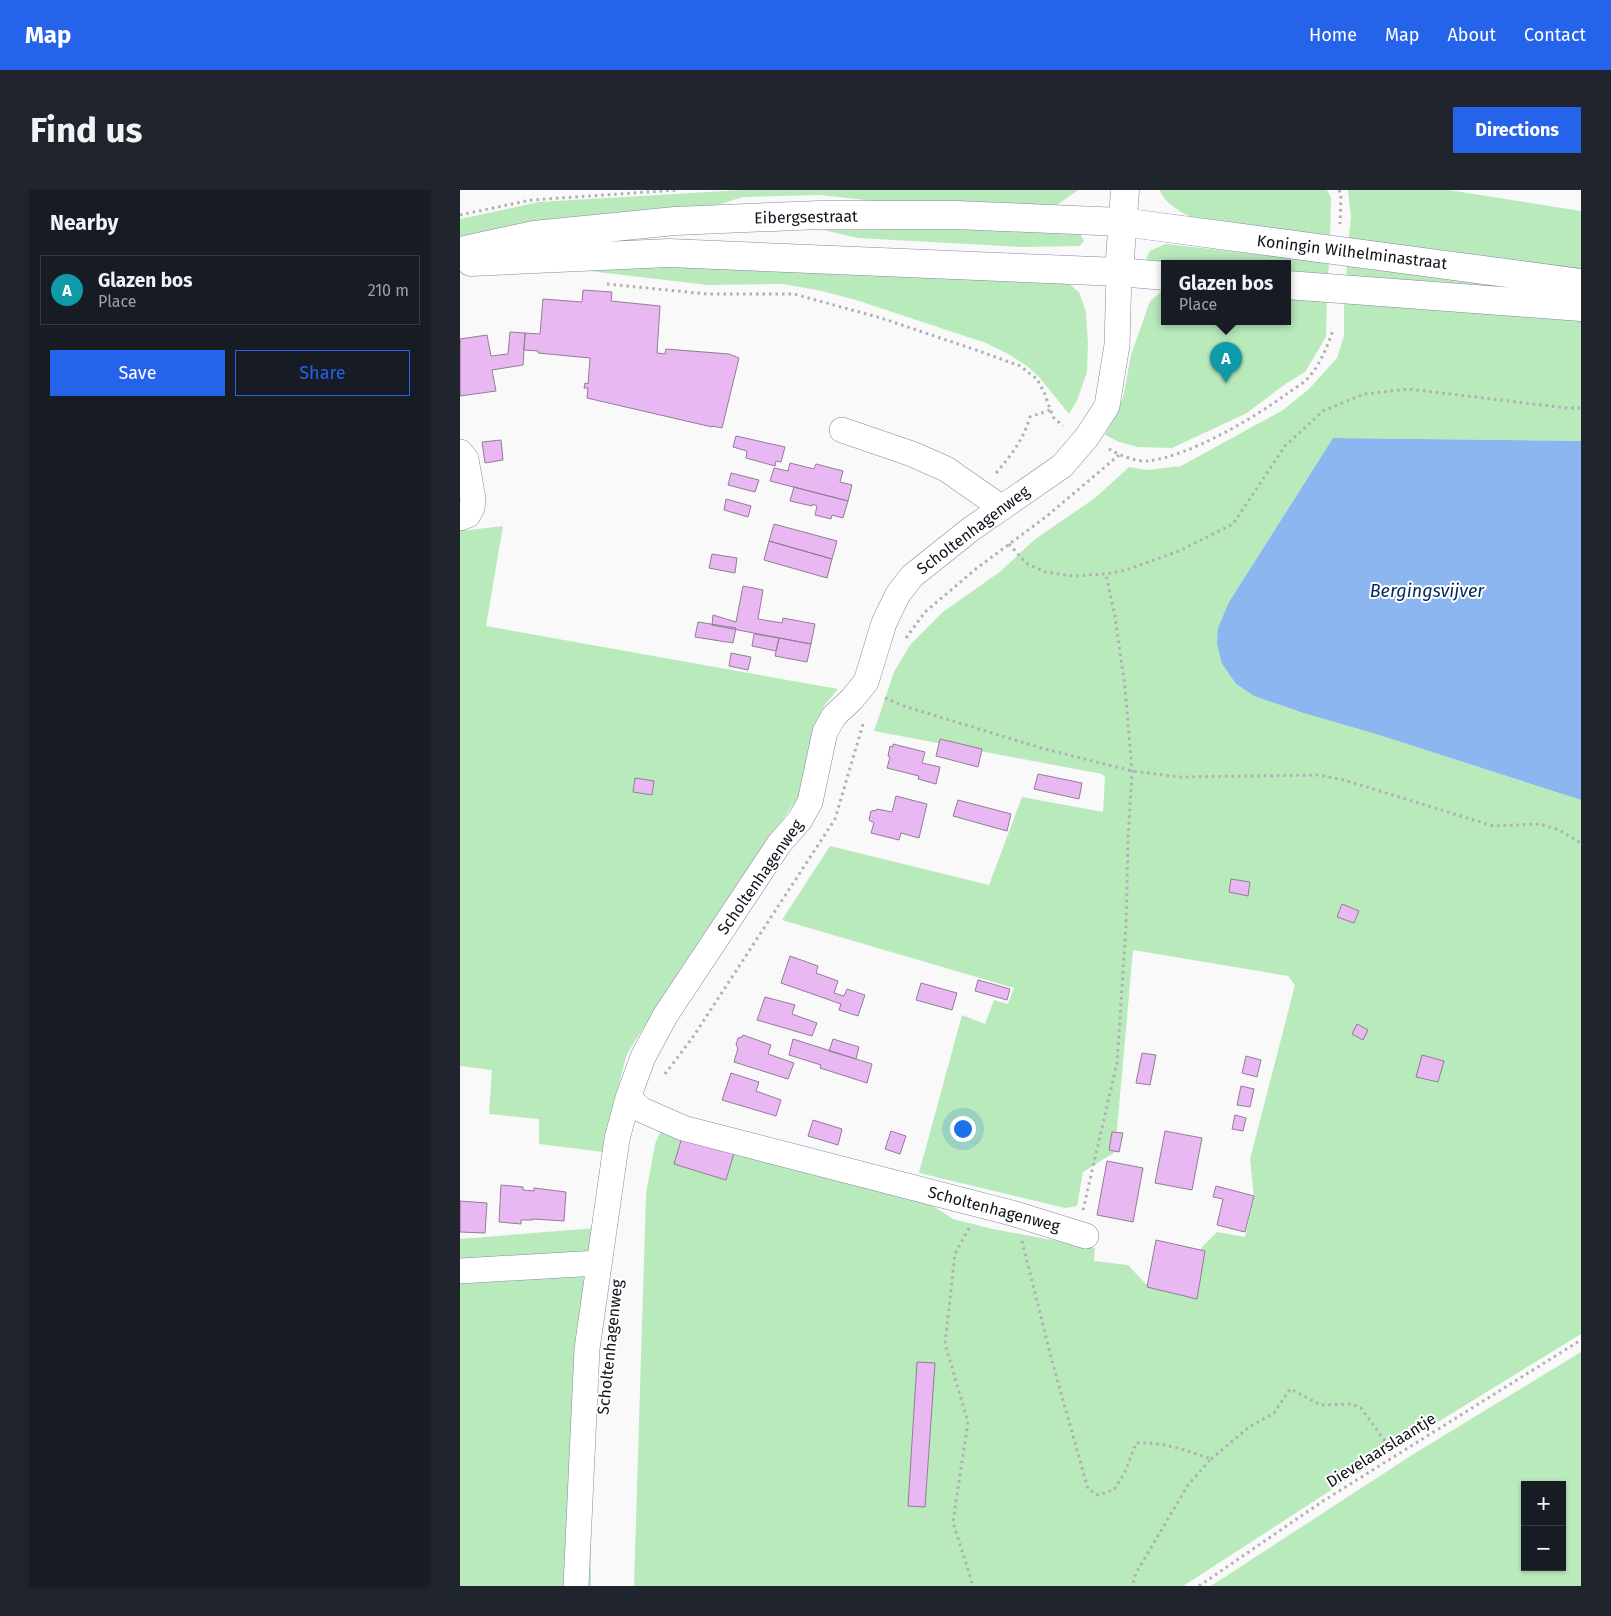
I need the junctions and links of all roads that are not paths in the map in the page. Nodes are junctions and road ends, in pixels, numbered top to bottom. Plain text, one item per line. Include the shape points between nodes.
1 (1126, 190) edge
2 (1122, 222) junction
3 (460, 251) edge
4 (460, 262) edge
5 (1119, 272) junction
6 (1161, 276) edge
7 (1581, 283) edge
8 (1291, 285) edge
9 (1581, 307) edge
10 (842, 430) dead end
11 (460, 452) edge
12 (1002, 508) junction
13 (460, 518) edge
14 (635, 1104) junction
15 (1082, 1234) road end
16 (598, 1263) junction
17 (460, 1271) edge
18 (576, 1586) edge

1 - 2 main road
2 - 3 main road, Eibergsestraat via 956,214 675,221 534,235
2 - 5 main road
2 - 7 main road, Koningin Wilhelminastraat
4 - 5 main road via 669,253
5 - 6 main road
5 - 12 street, Scholtenhagenweg via 1117,345 1107,406 1087,437 1062,466
8 - 9 main road, Koningin Wilhelminastraat
10 - 12 street via 946,469
11 - 13 street via 466,459 473,499 468,515
12 - 14 street, Scholtenhagenweg via 912,576 898,594 884,624 866,682 834,716 825,732 810,802 665,1016 643,1057
14 - 15 street, Scholtenhagenweg via 683,1128
14 - 16 street, Scholtenhagenweg via 617,1139
16 - 17 street, Scholtenhagenweg
16 - 18 street, Scholtenhagenweg via 587,1349

